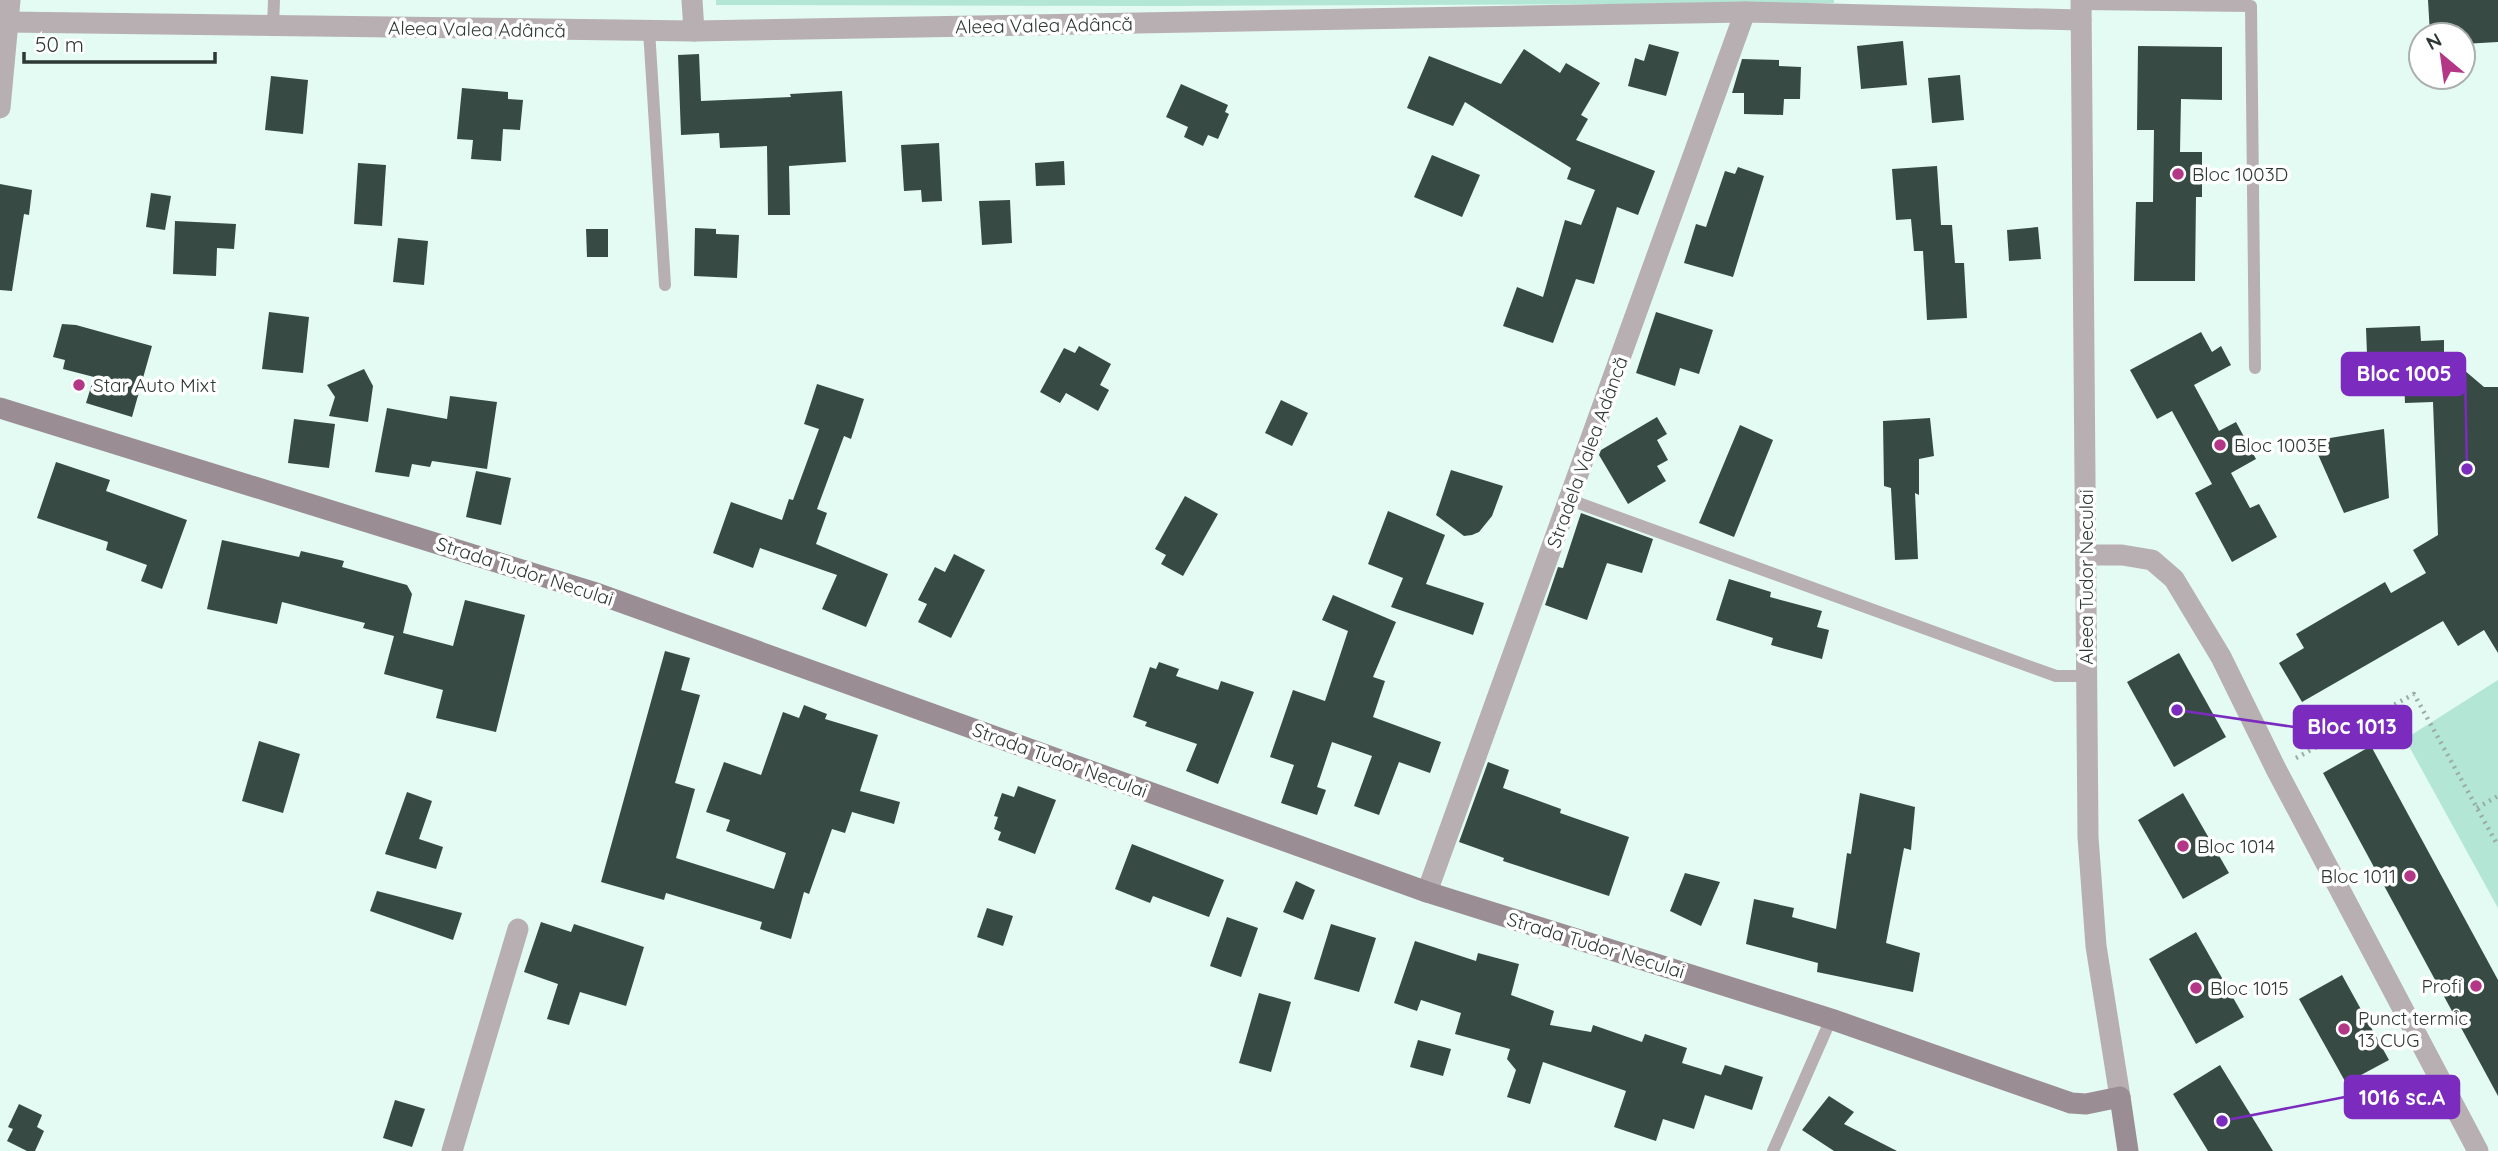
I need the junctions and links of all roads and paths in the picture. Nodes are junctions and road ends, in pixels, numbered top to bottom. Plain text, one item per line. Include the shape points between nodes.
1 (10, 0) edge
2 (274, 0) edge
3 (692, 0) edge
4 (2081, 8) edge
5 (1745, 12) junction
6 (7, 22) junction
7 (273, 27) junction
8 (649, 30) junction
9 (694, 31) junction
10 (0, 108) edge
11 (665, 285) dead end
12 (2255, 368) dead end
13 (0, 408) edge
14 (1570, 500) junction
15 (2086, 555) junction
16 (2087, 676) junction
17 (2276, 769) junction
18 (2498, 796) edge
19 (2477, 808) junction
20 (2498, 846) edge
21 (1427, 892) junction
22 (518, 929) dead end
23 (1831, 1019) junction
24 (2120, 1097) junction
25 (452, 1151) edge
26 (1773, 1151) edge
27 (2128, 1151) edge
28 (2478, 1151) edge

1 - 6 street
2 - 7 lane
3 - 9 street
4 - 5 street, Aleea Valea Adâncă
4 - 12 lane via 2251,6
4 - 15 street, Aleea Tudor Neculai
5 - 9 street, Aleea Valea Adâncă
5 - 14 street, Stradela Valea Adâncă
6 - 7 street, Aleea Valea Adâncă
6 - 10 street
7 - 8 street, Aleea Valea Adâncă
8 - 9 street, Aleea Valea Adâncă
8 - 11 lane
13 - 21 street, Strada Tudor Neculai via 593,592
14 - 16 lane via 2056,676
14 - 21 street, Stradela Valea Adâncă
15 - 16 street, Aleea Tudor Neculai
15 - 17 street via 2152,559 2174,579 2221,657
16 - 24 street, Aleea Tudor Neculai via 2088,837 2096,946
17 - 19 path via 2414,694
17 - 28 street
18 - 19 path
19 - 20 path
21 - 23 street, Strada Tudor Neculai
22 - 25 street
23 - 24 street, Strada Tudor Neculai via 2071,1103
23 - 26 lane
24 - 27 street, Aleea Tudor Neculai

